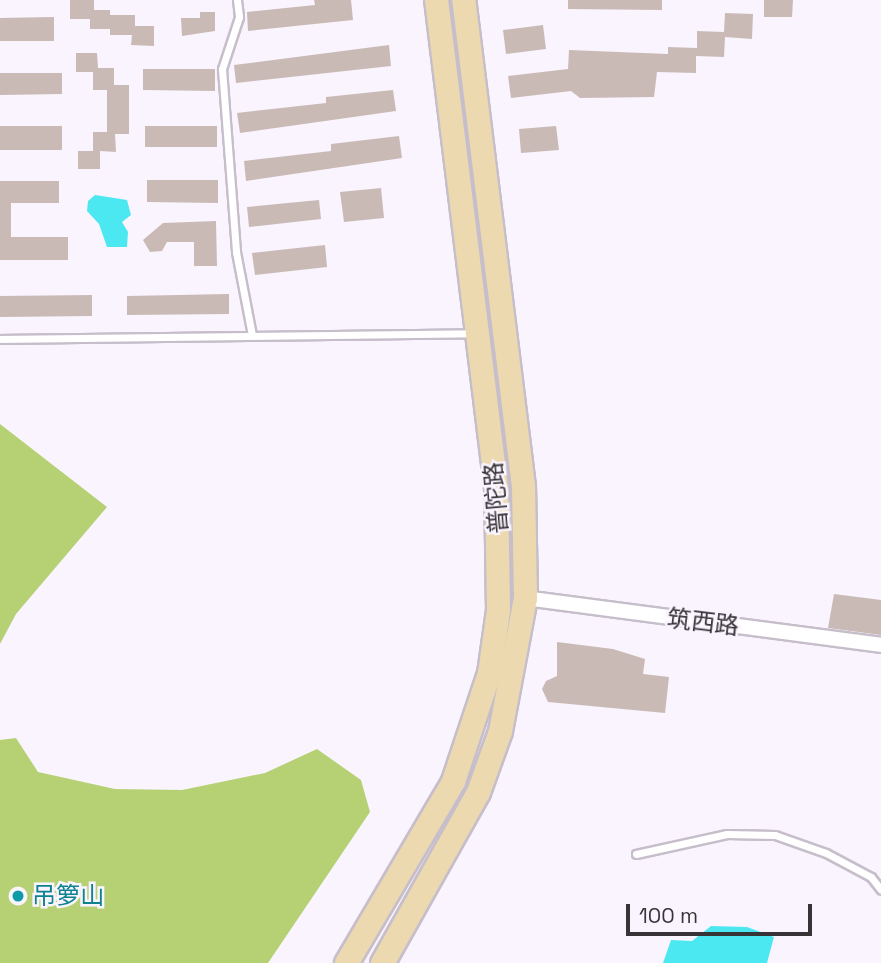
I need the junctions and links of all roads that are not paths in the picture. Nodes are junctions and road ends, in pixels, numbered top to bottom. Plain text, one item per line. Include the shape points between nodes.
1 (237, 0) edge
2 (436, 0) edge
3 (463, 0) edge
4 (478, 333) junction
5 (252, 335) junction
6 (0, 338) edge
7 (525, 598) junction
8 (881, 645) edge
9 (636, 855) dead end
10 (881, 890) edge
11 (346, 963) edge
12 (382, 963) edge

1 - 5 lane via 239,17 222,69 236,252
2 - 4 main road, 普陀路
3 - 7 main road, 普陀路 via 523,486
4 - 5 lane
4 - 11 main road, 普陀路 via 500,550 489,673 453,781
5 - 6 lane
7 - 8 street, 筑西路
7 - 12 main road, 普陀路 via 500,731 478,792
9 - 10 lane via 727,834 775,835 826,853 871,877

